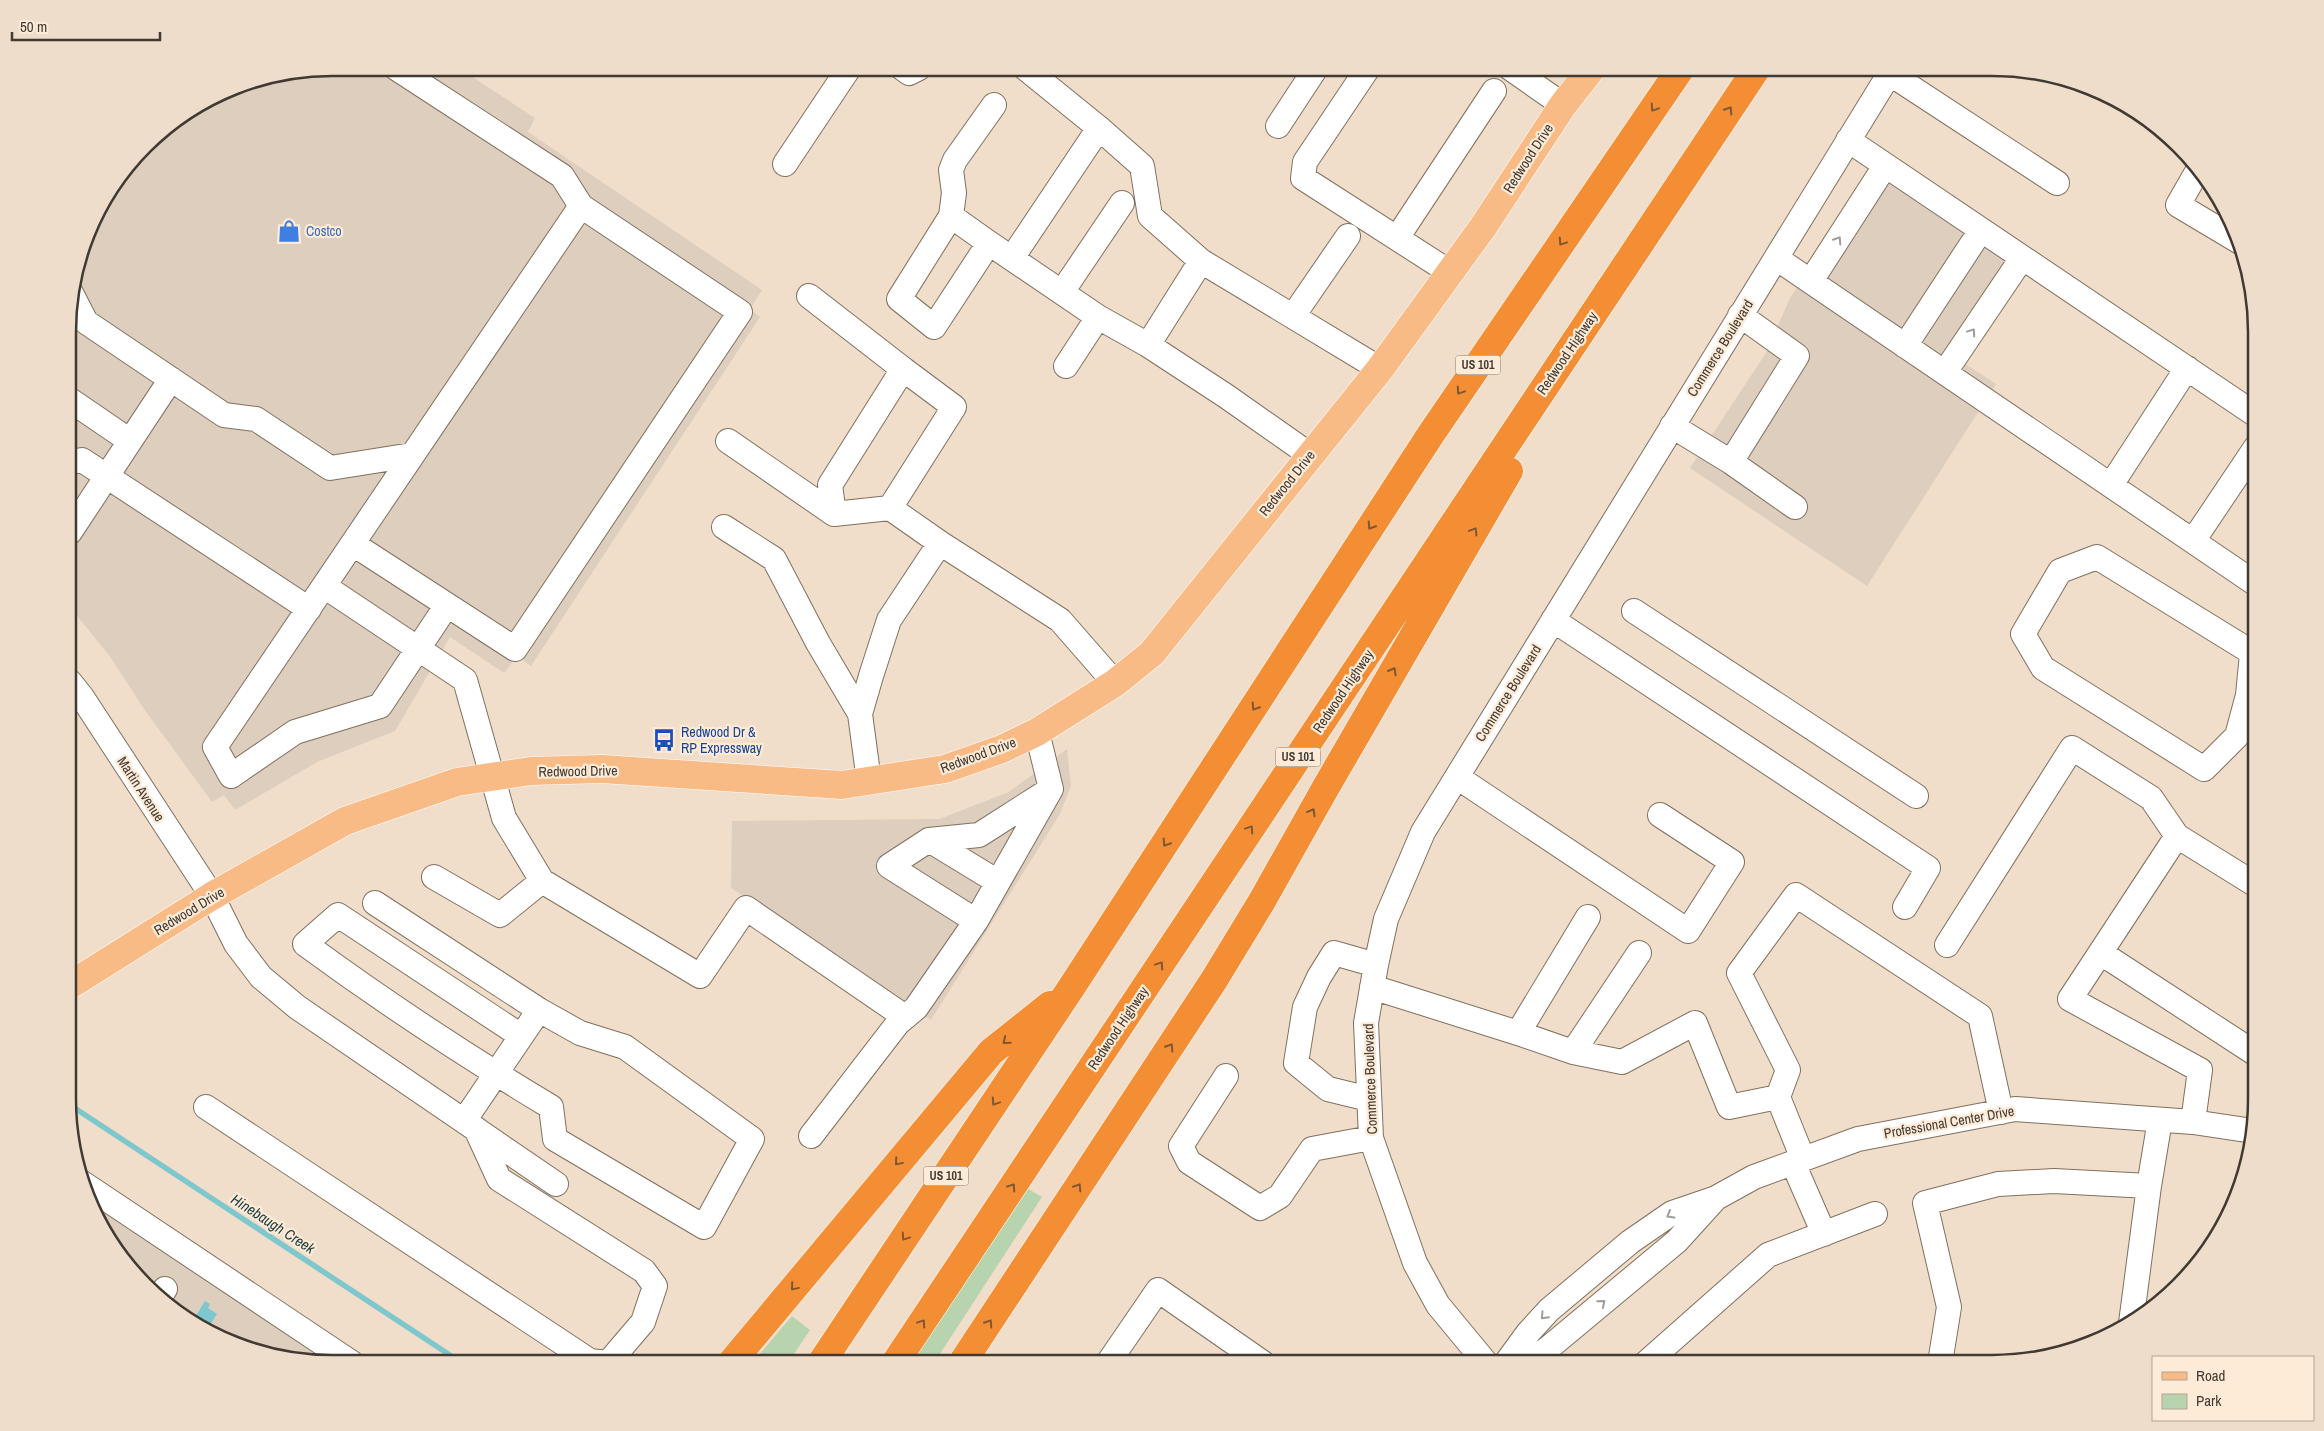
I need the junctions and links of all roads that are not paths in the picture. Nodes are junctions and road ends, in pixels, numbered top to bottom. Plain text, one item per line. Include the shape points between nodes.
1 (408, 76) edge
2 (845, 76) edge
3 (1035, 76) edge
4 (1311, 76) edge
5 (1363, 76) edge
6 (1521, 76) edge
7 (1586, 76) edge
8 (1676, 76) edge
9 (1752, 76) edge
10 (1887, 76) edge
11 (1900, 76) edge
12 (1494, 91) dead end
13 (994, 105) dead end
14 (1563, 105) junction
15 (1278, 126) dead end
16 (1099, 128) junction
17 (1848, 140) junction
18 (1702, 151) junction
19 (785, 164) dead end
20 (1886, 166) junction
21 (2195, 176) edge
22 (2057, 183) dead end
23 (1122, 203) dead end
24 (581, 206) junction
25 (951, 216) junction
26 (1981, 230) junction
27 (2228, 235) edge
28 (1348, 236) dead end
29 (1397, 238) junction
30 (989, 243) junction
31 (1012, 258) junction
32 (1776, 258) junction
33 (2022, 258) junction
34 (1201, 261) junction
35 (1451, 273) junction
36 (1811, 281) junction
37 (1062, 292) junction
38 (809, 296) dead end
39 (78, 306) edge
40 (1740, 315) junction
41 (1294, 316) junction
42 (1098, 317) junction
43 (1148, 345) junction
44 (1905, 346) junction
45 (1066, 366) dead end
46 (2186, 368) junction
47 (903, 369) junction
48 (1380, 369) junction
49 (1945, 372) junction
50 (171, 379) junction
51 (76, 404) edge
52 (2248, 410) edge
53 (1672, 426) junction
54 (130, 441) junction
55 (728, 441) dead end
56 (1310, 455) junction
57 (412, 456) junction
58 (2248, 459) edge
59 (76, 461) edge
60 (1731, 462) junction
61 (108, 476) junction
62 (2111, 485) junction
63 (1795, 507) dead end
64 (890, 508) junction
65 (834, 514) junction
66 (76, 523) edge
67 (724, 527) dead end
68 (2193, 541) junction
69 (940, 543) junction
70 (353, 544) junction
71 (2248, 579) edge
72 (324, 586) junction
73 (447, 605) junction
74 (309, 609) junction
75 (1634, 611) dead end
76 (1553, 620) junction
77 (418, 649) junction
78 (2248, 651) edge
79 (1115, 683) junction
80 (76, 690) edge
81 (2248, 695) edge
82 (860, 714) junction
83 (1037, 732) junction
84 (492, 777) junction
85 (1457, 777) junction
86 (869, 781) junction
87 (1051, 789) junction
88 (1916, 796) dead end
89 (1660, 815) dead end
90 (2177, 836) junction
91 (929, 840) junction
92 (434, 877) dead end
93 (542, 881) junction
94 (2248, 881) edge
95 (998, 882) junction
96 (212, 896) junction
97 (374, 903) dead end
98 (1905, 907) dead end
99 (1588, 917) dead end
100 (976, 921) junction
101 (1947, 945) dead end
102 (1639, 953) dead end
103 (2101, 953) junction
104 (1374, 976) junction
105 (76, 981) edge
106 (1071, 988) junction
107 (539, 1010) junction
108 (906, 1017) junction
109 (1518, 1033) junction
110 (521, 1036) junction
111 (2248, 1049) edge
112 (1573, 1052) junction
113 (496, 1074) junction
114 (1226, 1076) dead end
115 (1778, 1097) junction
116 (1369, 1099) junction
117 (206, 1108) dead end
118 (2001, 1112) junction
119 (2160, 1120) junction
120 (2193, 1122) junction
121 (470, 1125) junction
122 (2246, 1130) edge
123 (811, 1136) dead end
124 (1371, 1138) junction
125 (1798, 1161) junction
126 (556, 1184) dead end
127 (2149, 1186) junction
128 (94, 1190) edge
129 (1716, 1198) junction
130 (1875, 1214) dead end
131 (1824, 1234) junction
132 (2132, 1313) edge
133 (339, 1355) edge
134 (581, 1355) edge
135 (615, 1355) edge
136 (738, 1355) edge
137 (826, 1355) edge
138 (900, 1355) edge
139 (967, 1355) edge
140 (1113, 1355) edge
141 (1251, 1355) edge
142 (1479, 1355) edge
143 (1512, 1355) edge
144 (1537, 1355) edge
145 (1655, 1355) edge
146 (1941, 1355) edge

1 - 24 street via 562,176
2 - 19 street
3 - 16 street
4 - 15 street
5 - 29 street via 1305,162 1303,178
6 - 14 street
7 - 14 main road, Redwood Drive
8 -> 106 highway, US 101 via 1431,434
18 -> 9 highway, Redwood Highway / US 101
10 - 17 street, Commerce Boulevard
11 - 22 street
12 - 29 street
13 - 25 street via 951,170 954,193
14 - 35 main road, Redwood Drive
16 - 31 street
16 - 34 street via 1142,166 1150,216
17 - 20 street
17 - 32 street, Commerce Boulevard
138 -> 18 highway, Redwood Highway / US 101
139 -> 18 highway via 1214,980 1470,537
20 - 26 street
36 -> 20 street
21 - 27 street via 2178,205
23 - 37 street
24 - 57 street
24 - 73 street via 740,312 515,649
25 - 30 street
25 - 30 street via 899,300 934,327
26 - 33 street
26 - 44 street
28 - 41 street
29 - 35 street
30 - 31 street
31 - 37 street
32 - 36 street
32 - 40 street, Commerce Boulevard
33 - 46 street
49 -> 33 street
34 - 41 street
34 - 43 street
35 - 48 main road, Redwood Drive
36 - 44 street
37 - 42 street
38 - 47 street
39 - 50 street via 86,322
40 - 53 street, Commerce Boulevard
40 - 60 street via 1797,356
41 - 48 street
42 - 43 street
42 - 45 street
43 - 56 street
44 - 49 street
46 - 52 street
46 - 62 street
47 - 64 street via 954,407
47 - 65 street via 830,485
48 - 56 main road, Redwood Drive
49 - 62 street
50 - 54 street
50 - 57 street via 224,415 256,419 330,468
51 - 54 street
53 - 60 street
53 - 76 street, Commerce Boulevard
54 - 61 street
55 - 65 street
56 - 79 main road, Redwood Drive via 1152,653
57 - 70 street
58 - 68 street
59 - 61 street via 82,460
60 - 63 street
61 - 66 street
61 - 74 street
62 - 68 street
64 - 65 street
64 - 69 street
67 - 82 street via 774,559
68 - 71 street
69 - 79 street via 1060,620
69 - 82 street via 889,620
70 - 72 street
70 - 73 street
72 - 74 street
72 - 77 street
73 - 77 street
74 - 77 street via 215,747 231,776 295,732 380,706
75 - 88 street
76 - 85 street, Commerce Boulevard
76 - 98 street via 1928,868
77 - 84 street via 465,680
78 - 81 street via 2097,558 2060,571 2023,634 2044,668 2204,769 2237,736
79 - 83 main road, Redwood Drive
80 - 96 street, Martin Avenue
82 - 86 street
83 - 86 main road, Redwood Drive via 1002,749 946,769
83 - 87 street
84 - 86 main road, Redwood Drive via 531,771 602,769 842,785
84 - 93 street via 504,818
84 - 96 main road, Redwood Drive via 457,782 345,821
85 - 89 street via 1688,931 1732,862
85 - 104 street, Commerce Boulevard via 1423,832 1386,919
87 - 91 street via 979,835
87 - 95 street
90 - 94 street
90 - 101 street via 2151,798 2072,748
90 - 103 street
91 - 95 street
91 - 100 street via 890,866
92 - 93 street via 500,915
93 - 108 street via 700,976 746,908
95 - 100 street
96 - 105 main road, Redwood Drive
96 - 121 street, Martin Avenue via 236,944 261,977 297,1007
97 - 107 street
99 - 109 street
100 - 108 street via 916,1008
102 - 112 street
103 - 111 street
103 - 120 street via 2070,999 2200,1070
104 - 109 street
104 - 116 street, Commerce Boulevard via 1366,1023
104 - 116 street via 1334,954 1318,978 1305,1007 1296,1063 1328,1088
106 -> 136 highway via 991,1052
106 -> 137 highway, US 101
107 - 110 street
107 - 113 street via 580,1033 626,1047 752,1139 704,1226 555,1138 551,1107
108 - 123 street via 898,1023
109 - 112 street
110 - 113 street
110 - 113 street via 338,915 304,944 366,989
112 - 115 street via 1622,1062 1695,1023 1729,1107
113 - 121 street
114 - 124 street via 1181,1146 1189,1162 1260,1208 1280,1196 1312,1149
115 - 118 street via 1788,1070 1739,973 1796,895 1980,1016
115 - 125 street
116 - 124 street, Commerce Boulevard
117 - 134 street
118 - 119 street, Professional Center Drive via 2015,1109
118 - 125 street, Professional Center Drive via 1858,1139
119 - 120 street, Professional Center Drive
119 - 127 street
120 - 122 street, Professional Center Drive
121 - 126 street, Martin Avenue
121 - 135 street via 500,1179 644,1271 655,1286 643,1322
124 - 142 street, Commerce Boulevard via 1415,1263 1438,1305
125 - 129 street, Professional Center Drive via 1754,1177
125 - 131 street
127 - 132 street
127 - 146 street via 2054,1181 1998,1184 1925,1203 1948,1307
128 - 133 street
129 -> 143 street, Professional Center Drive via 1672,1213 1630,1242 1549,1310
144 -> 129 street, Professional Center Drive via 1677,1241
130 - 131 street
131 - 145 street via 1768,1255
140 - 141 street via 1158,1290

